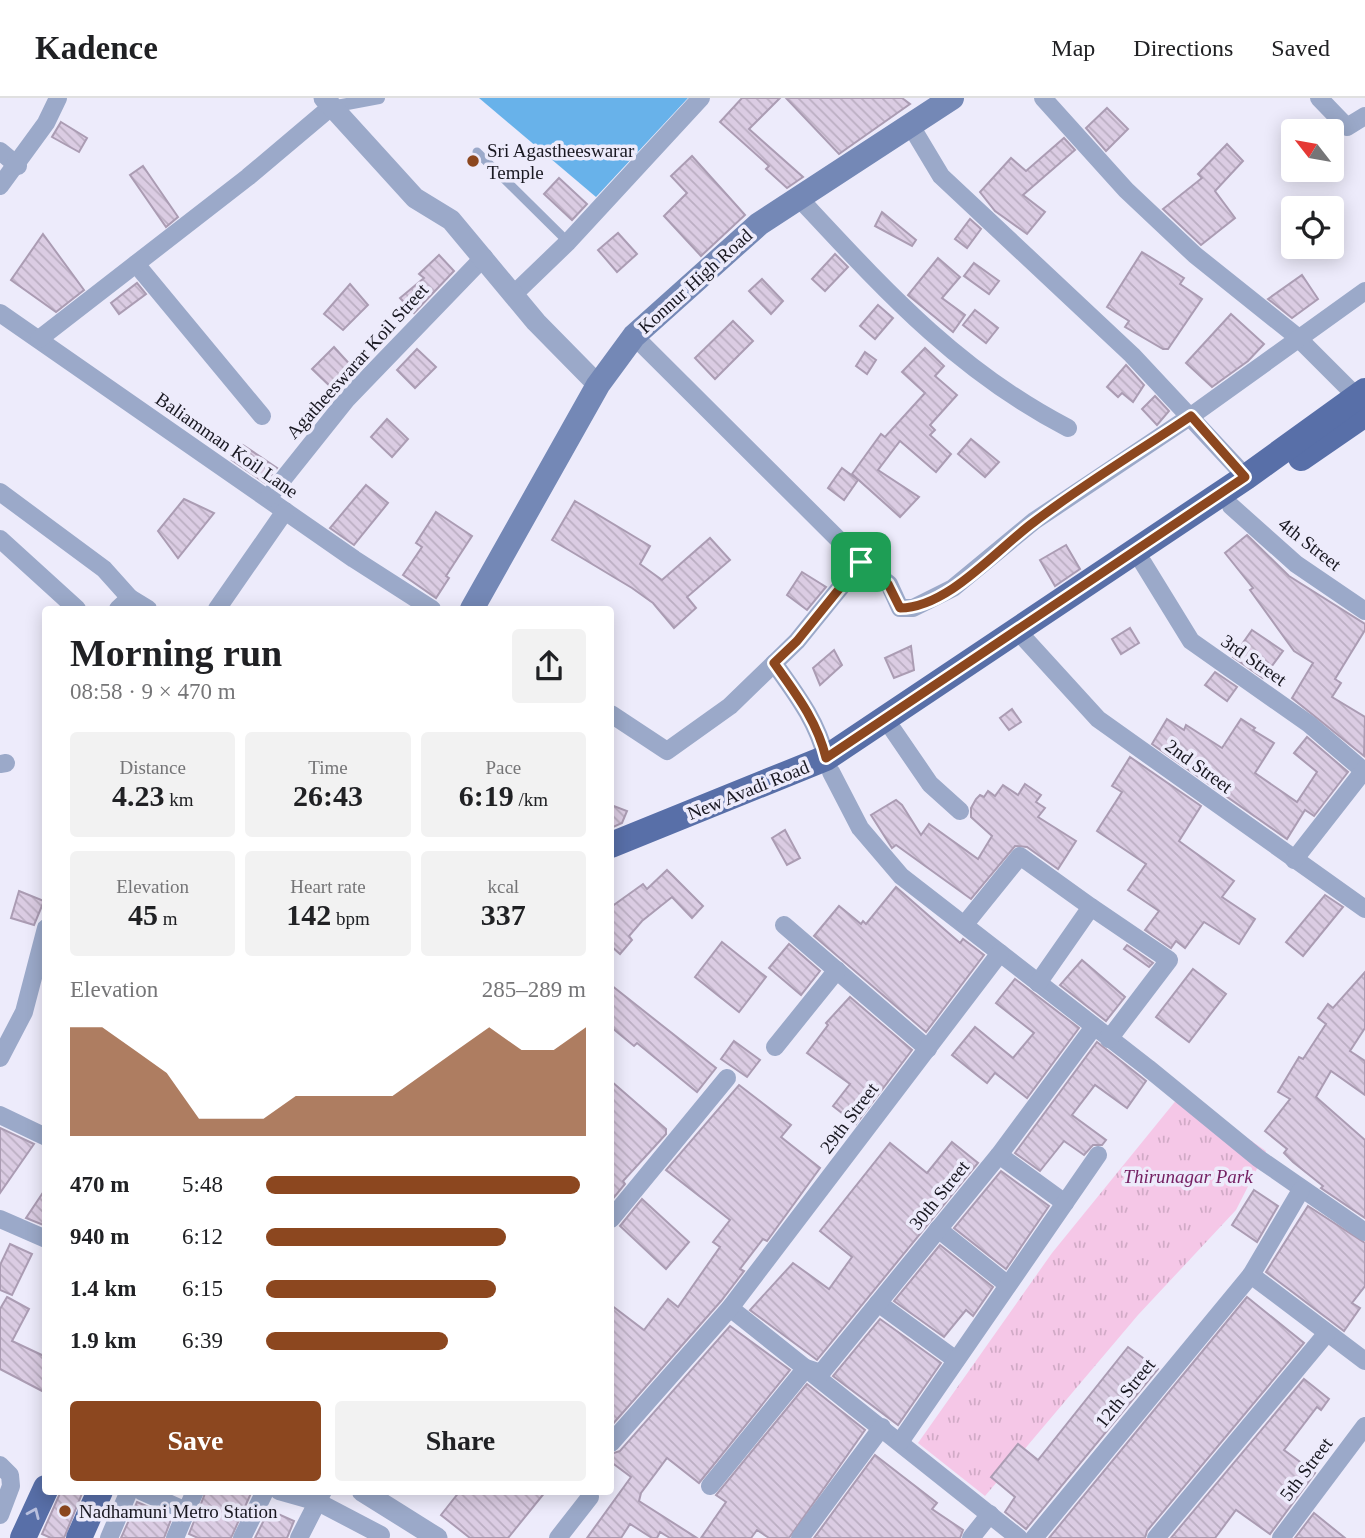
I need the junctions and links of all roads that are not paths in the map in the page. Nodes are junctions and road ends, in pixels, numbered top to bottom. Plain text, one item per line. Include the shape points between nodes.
1 (58, 98) edge
2 (379, 98) edge
3 (701, 98) edge
4 (952, 98) edge
5 (1043, 98) edge
6 (1319, 98) edge
7 (328, 102) edge
8 (1365, 116) edge
9 (911, 126) junction
10 (0, 151) edge
11 (477, 152) dead end
12 (18, 166) junction
13 (0, 186) edge
14 (798, 197) junction
15 (568, 243) junction
16 (484, 257) junction
17 (136, 264) junction
18 (1365, 291) edge
19 (513, 295) junction
20 (0, 313) edge
21 (634, 336) junction
22 (39, 339) junction
23 (1299, 339) junction
24 (598, 385) junction
25 (1362, 401) edge
26 (262, 416) dead end
27 (1191, 416) junction
28 (1068, 428) dead end
29 (1245, 477) junction
30 (0, 492) edge
31 (268, 498) junction
32 (1231, 506) junction
33 (285, 511) junction
34 (0, 540) edge
35 (861, 562) junction
36 (1143, 563) junction
37 (124, 603) edge
38 (74, 606) edge
39 (219, 606) edge
40 (428, 606) edge
41 (474, 606) edge
42 (1365, 611) edge
43 (1025, 639) junction
44 (774, 663) junction
45 (614, 716) edge
46 (893, 730) junction
47 (829, 765) junction
48 (1364, 770) edge
49 (960, 811) dead end
50 (614, 844) edge
51 (1294, 860) junction
52 (614, 861) edge
53 (1091, 907) junction
54 (1365, 909) edge
55 (785, 925) dead end
56 (965, 925) junction
57 (42, 943) edge
58 (999, 953) junction
59 (837, 970) junction
60 (1038, 983) junction
61 (1094, 1028) junction
62 (1109, 1039) junction
63 (775, 1047) dead end
64 (928, 1049) junction
65 (0, 1058) edge
66 (727, 1078) dead end
67 (0, 1115) edge
68 (42, 1135) edge
69 (999, 1155) junction
70 (1098, 1155) dead end
71 (1301, 1190) junction
72 (1065, 1203) junction
73 (614, 1215) edge
74 (0, 1219) edge
75 (938, 1229) junction
76 (1365, 1232) edge
77 (42, 1237) edge
78 (1251, 1275) junction
79 (1008, 1285) junction
80 (878, 1303) junction
81 (730, 1308) junction
82 (1327, 1333) junction
83 (956, 1360) junction
84 (1365, 1361) edge
85 (806, 1368) junction
86 (1365, 1426) edge
87 (882, 1427) junction
88 (614, 1440) edge
89 (900, 1442) junction
90 (0, 1465) edge
91 (710, 1486) dead end
92 (43, 1495) edge
93 (98, 1495) edge
94 (127, 1495) edge
95 (150, 1495) edge
96 (193, 1495) edge
97 (263, 1495) edge
98 (368, 1495) edge
99 (321, 1496) edge
100 (590, 1497) dead end
101 (186, 1511) junction
102 (990, 1514) junction
103 (0, 1515) edge
104 (427, 1535) edge
105 (23, 1538) edge
106 (79, 1538) edge
107 (109, 1538) edge
108 (175, 1538) edge
109 (242, 1538) edge
110 (299, 1538) edge
111 (380, 1538) edge
112 (558, 1538) edge
113 (800, 1538) edge
114 (971, 1538) edge
115 (1019, 1538) edge
116 (1034, 1538) edge
117 (1156, 1538) edge
118 (1281, 1538) edge

1 - 12 street
2 - 7 street
3 - 15 street
4 - 9 main road, Konnur High Road
5 - 23 street via 1126,190
6 - 8 street via 1347,127
7 - 16 street via 415,198 451,220
7 - 17 street via 248,177
9 - 14 main road, Konnur High Road
9 - 27 street via 941,176
10 - 12 street
11 - 15 lane
12 - 13 street
14 - 21 main road, Konnur High Road via 759,224
14 - 28 street via 901,307 969,367 1019,403
15 - 19 street
16 - 19 street
16 - 31 street, Agatheeswarar Koil Street via 346,399
17 - 22 street
17 - 26 street
18 - 23 street
19 - 24 street
20 - 22 street, Baliamman Koil Lane
21 - 24 main road, Konnur High Road
21 - 35 street
22 - 31 street, Baliamman Koil Lane
23 - 25 street
23 - 27 street
24 - 41 main road, Konnur High Road
25 - 29 main road, New Avadi Road
25 - 32 main road, New Avadi Road
27 - 29 street
27 - 35 street via 1034,521 953,588 913,608 900,608 888,584
29 - 47 main road, New Avadi Road
30 - 37 street via 104,569
31 - 33 street, Baliamman Koil Lane
32 - 36 main road, New Avadi Road
32 - 42 street, 4th Street via 1296,564
33 - 39 street
33 - 40 street, Baliamman Koil Lane
34 - 38 street
35 - 44 street
36 - 43 main road, New Avadi Road
36 - 48 street, 3rd Street via 1191,641 1309,724
43 - 46 main road, New Avadi Road
43 - 51 street, 2nd Street via 1098,719
44 - 45 street via 730,706 667,751
44 - 47 street via 807,708
46 - 47 main road, New Avadi Road
46 - 49 street via 930,784
47 - 50 main road, New Avadi Road
47 - 52 main road, New Avadi Road
47 - 56 street via 860,828 901,876
48 - 51 street
51 - 54 street, 2nd Street
53 - 56 street via 1020,856
53 - 60 street
53 - 62 street via 1169,960
55 - 59 street
56 - 58 street
57 - 65 street via 24,1012
58 - 60 street
58 - 64 street, 29th Street
59 - 63 street
59 - 64 street
60 - 61 street
61 - 62 street
61 - 69 street, 30th Street
62 - 71 street
64 - 81 street, 29th Street
66 - 73 street
67 - 68 street
69 - 72 street
69 - 75 street, 30th Street
70 - 72 street
71 - 76 street
71 - 78 street, 12th Street
72 - 79 street
74 - 77 street
75 - 79 street
75 - 80 street, 30th Street
78 - 82 street
78 - 116 street, 12th Street
79 - 83 street
80 - 83 street
80 - 85 street, 30th Street via 821,1373
81 - 85 street
81 - 88 street, 29th Street
82 - 84 street
82 - 117 street
83 - 89 street
85 - 87 street
85 - 91 street
86 - 118 street, 5th Street
87 - 89 street
87 - 113 street
89 - 102 street
90 - 103 street via 10,1475 11,1486
105 -> 92 main road
93 - 106 main road
94 - 107 street
95 - 101 street
96 - 101 street
97 - 109 street
98 - 104 street
99 - 110 street
99 - 111 street
100 - 112 street
101 - 108 street
102 - 114 street
102 - 115 street

